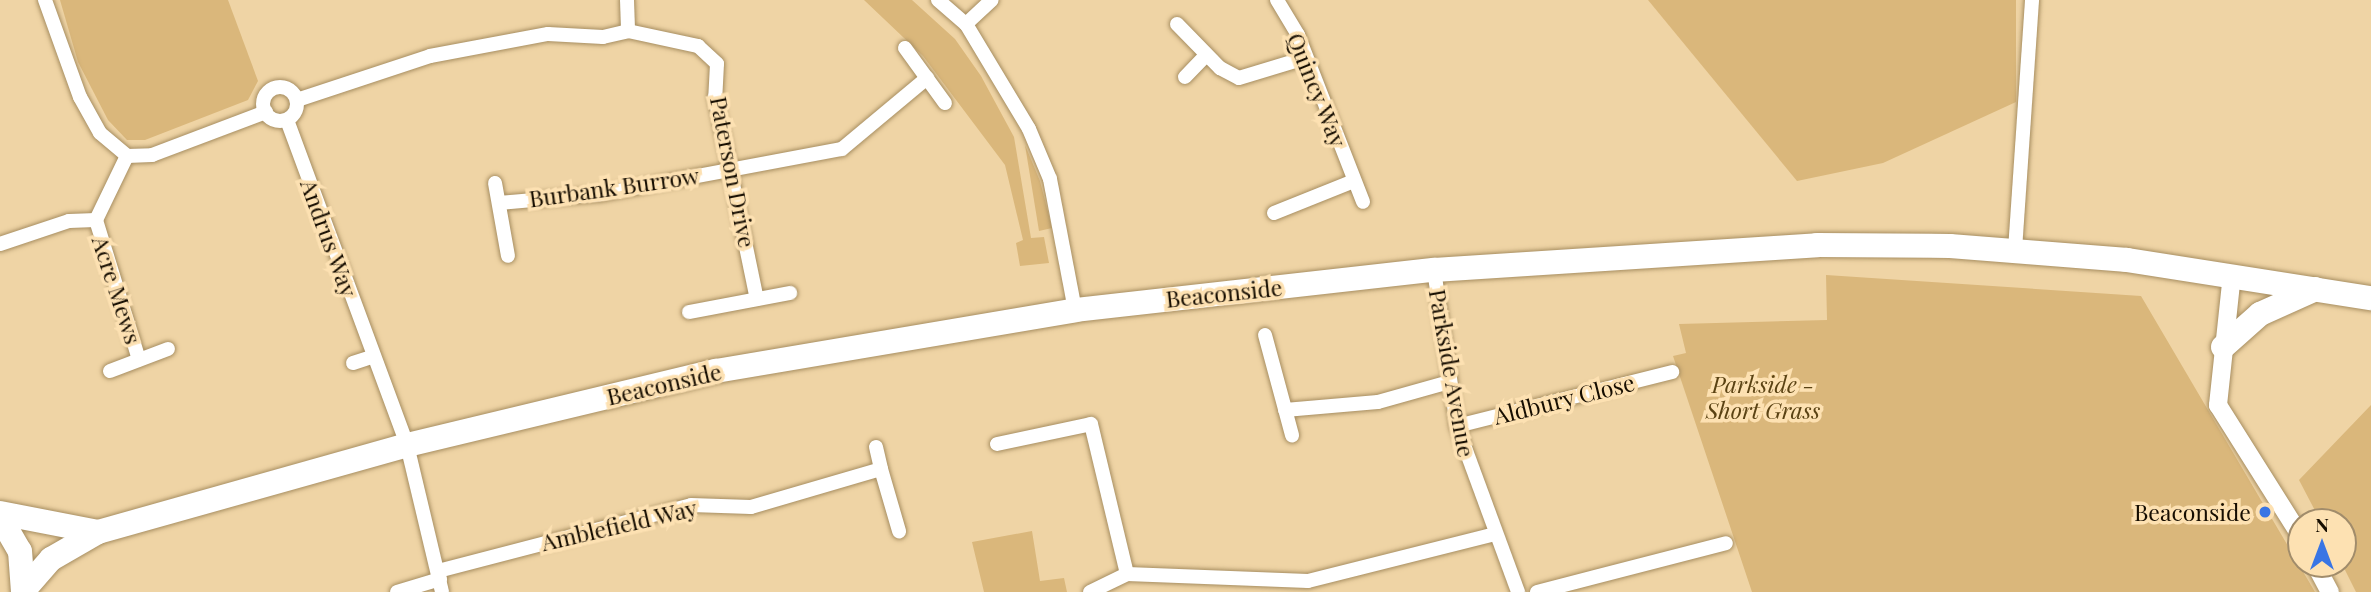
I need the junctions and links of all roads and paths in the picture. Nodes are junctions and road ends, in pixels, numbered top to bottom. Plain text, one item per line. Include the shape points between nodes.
1 (45, 0) edge
2 (627, 0) edge
3 (938, 0) edge
4 (992, 0) edge
5 (1277, 0) edge
6 (2032, 0) edge
7 (966, 24) junction
8 (1177, 24) dead end
9 (628, 31) junction
10 (905, 48) dead end
11 (1206, 55) junction
12 (1305, 58) junction
13 (1185, 77) dead end
14 (927, 78) junction
15 (297, 100) junction
16 (945, 103) dead end
17 (266, 112) junction
18 (287, 120) junction
19 (127, 156) junction
20 (729, 171) junction
21 (1354, 181) junction
22 (495, 183) dead end
23 (1363, 202) dead end
24 (499, 203) junction
25 (1274, 213) dead end
26 (96, 220) junction
27 (0, 244) edge
28 (2015, 250) junction
29 (508, 256) dead end
30 (1434, 270) junction
31 (2232, 274) junction
32 (2316, 289) junction
33 (790, 293) dead end
34 (2371, 298) edge
35 (757, 299) junction
36 (1074, 310) junction
37 (689, 312) dead end
38 (1265, 335) dead end
39 (2223, 347) junction
40 (169, 349) dead end
41 (371, 357) junction
42 (139, 360) junction
43 (353, 363) dead end
44 (110, 371) dead end
45 (1672, 372) dead end
46 (1449, 382) junction
47 (1285, 410) junction
48 (1457, 426) junction
49 (1292, 435) dead end
50 (997, 444) dead end
51 (407, 446) junction
52 (876, 447) dead end
53 (881, 469) junction
54 (0, 515) edge
55 (2287, 515) edge
56 (900, 531) dead end
57 (97, 532) junction
58 (1495, 534) junction
59 (1726, 543) dead end
60 (1127, 574) junction
61 (1217, 577) junction
62 (440, 581) edge
63 (23, 591) edge
64 (397, 592) edge
65 (1090, 592) edge
66 (1221, 592) edge
67 (1518, 592) edge
68 (1537, 592) edge

1 - 19 street via 80,97 100,133
2 - 9 street
3 - 7 street
4 - 7 street
5 - 12 street, Quincy Way
6 - 28 street
7 - 36 street via 1003,78 1050,179
8 - 11 street
9 - 15 street, Paterson Drive via 603,37 548,34 451,52
9 - 20 street, Paterson Drive via 712,53
10 - 14 street
11 - 12 street via 1239,78
11 - 13 street
12 - 21 street, Quincy Way
14 - 16 street
14 - 20 street, Burbank Burrow via 842,149
15 - 17 street via 285,88 273,89 264,102
15 - 18 street
17 - 18 street
17 - 19 street via 152,155
18 - 41 street, Andrus Way
19 - 26 street, Acre Mews
20 - 24 street, Burbank Burrow via 601,194
20 - 35 street, Paterson Drive
21 - 23 street, Quincy Way
21 - 25 street
22 - 24 street, Burbank Burrow
24 - 29 street, Burbank Burrow
26 - 27 street, Acre Mews via 69,221
26 - 42 street, Acre Mews
28 - 30 highway, Beaconside via 1818,245
28 - 31 highway, Beaconside
30 - 36 highway, Beaconside
30 - 46 street, Parkside Avenue
31 - 32 highway, Beaconside
31 - 39 street
32 - 34 highway, Beaconside
32 - 39 highway via 2260,314
33 - 35 street
35 - 37 street
36 - 51 highway, Beaconside via 716,371
38 - 47 street
39 - 55 street via 2218,405
40 - 42 street, Acre Mews
41 - 43 street
41 - 51 street, Andrus Way
42 - 44 street, Acre Mews
45 - 48 street, Aldbury Close
46 - 47 street via 1378,402
46 - 48 street, Parkside Avenue
47 - 49 street
48 - 58 street, Parkside Avenue
50 - 60 street via 1091,424
51 - 57 highway, Beaconside
51 - 62 street
52 - 53 street
53 - 56 street
53 - 62 street, Amblefield Way via 751,507 691,505
54 - 57 highway, Beaconside
54 - 63 highway via 20,551
57 - 63 highway, Beaconside via 51,559
58 - 61 street via 1308,581
58 - 67 street, Parkside Avenue
59 - 68 street
60 - 61 street
60 - 65 street
61 - 66 street
62 - 64 street, Amblefield Way

